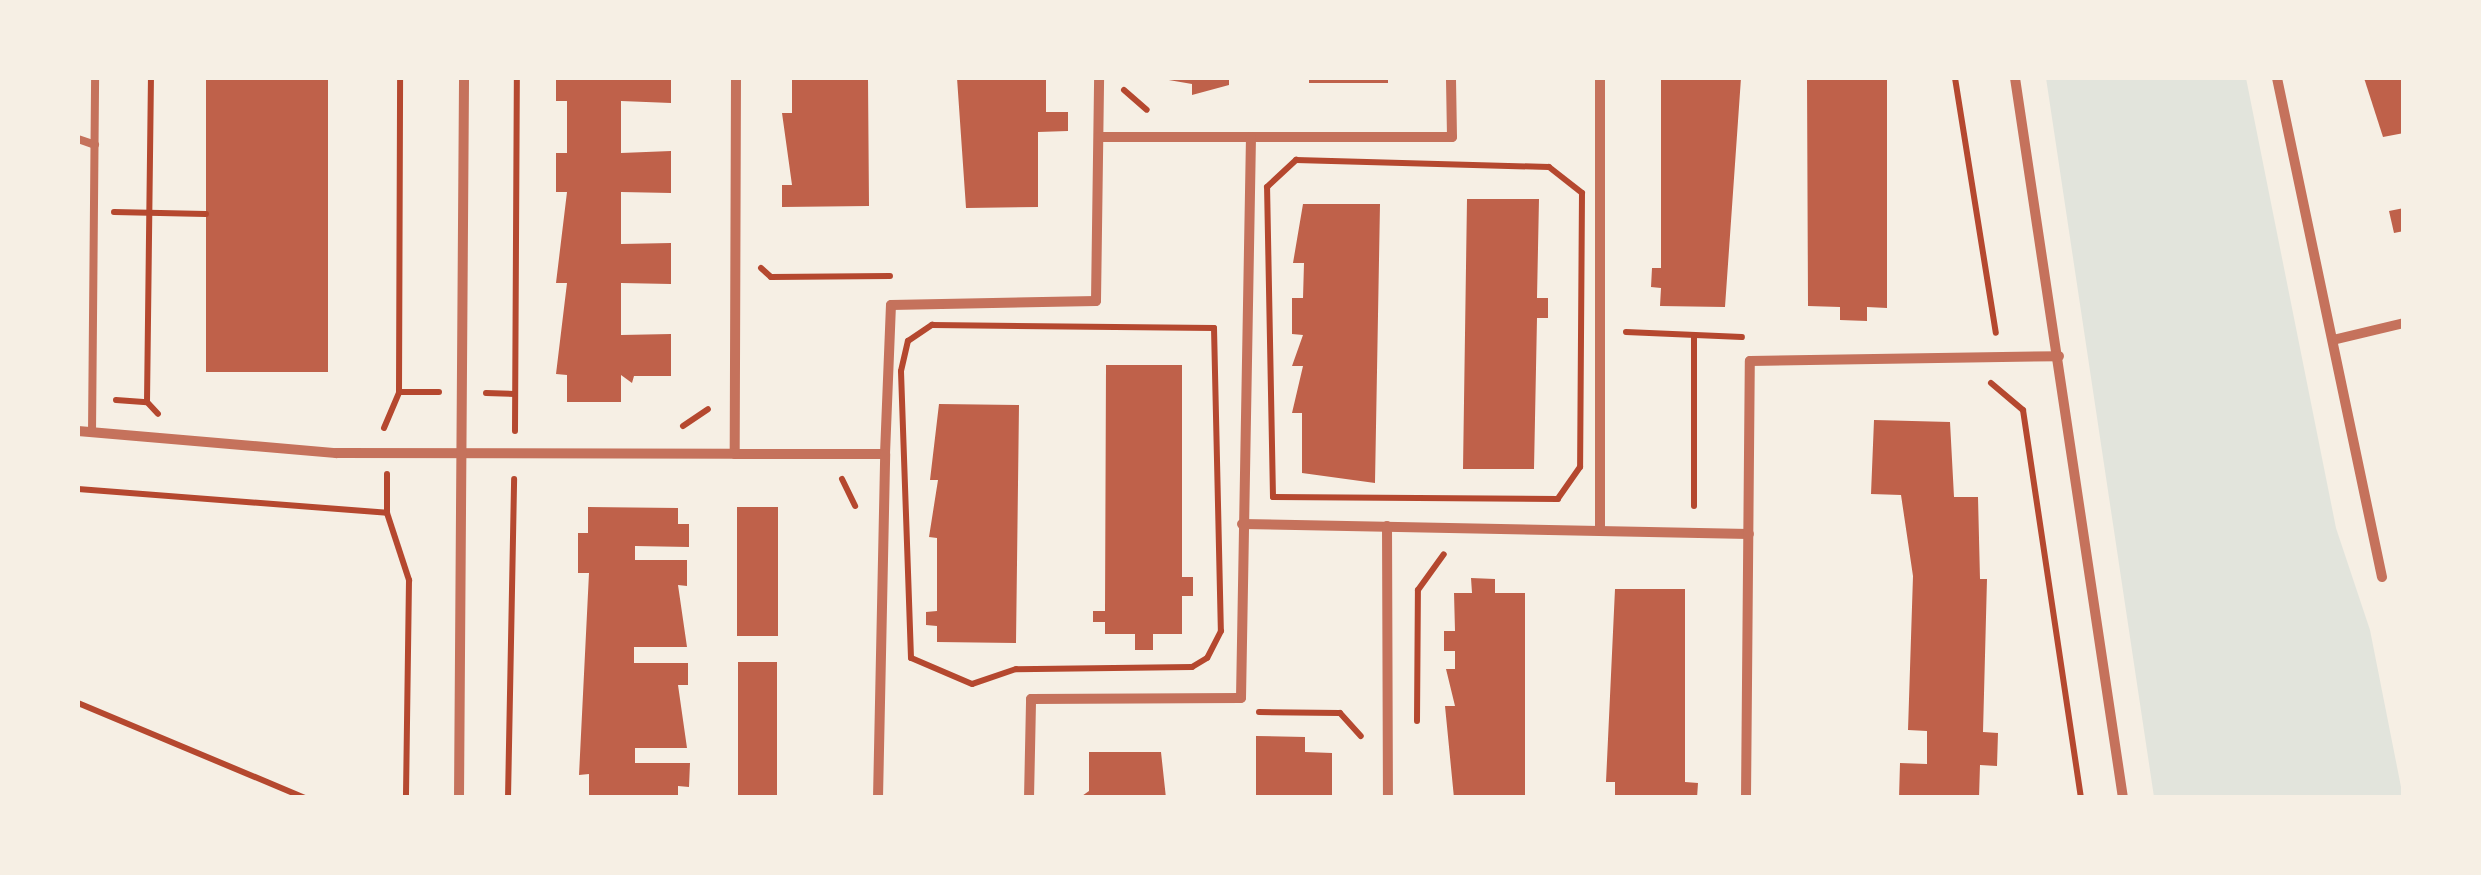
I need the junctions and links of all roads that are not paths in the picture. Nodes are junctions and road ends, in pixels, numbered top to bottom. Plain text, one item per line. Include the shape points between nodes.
1 (95, 78) edge
2 (464, 78) edge
3 (736, 78) edge
4 (1099, 78) edge
5 (1451, 78) edge
6 (1600, 78) edge
7 (2015, 78) edge
8 (2277, 78) edge
9 (1251, 137) junction
10 (1099, 138) junction
11 (78, 139) edge
12 (95, 145) junction
13 (2404, 323) edge
14 (2337, 339) junction
15 (2059, 356) junction
16 (78, 430) edge
17 (92, 433) junction
18 (735, 454) junction
19 (885, 454) junction
20 (461, 455) junction
21 (1242, 524) junction
22 (1387, 526) junction
23 (1600, 527) junction
24 (1749, 534) junction
25 (2382, 577) dead end
26 (459, 798) edge
27 (878, 798) edge
28 (1029, 798) edge
29 (1388, 798) edge
30 (1746, 798) edge
31 (2123, 798) edge

1 - 12 lane
2 - 20 street
3 - 18 street
4 - 10 street
5 - 9 street via 1452,137
6 - 23 street
7 - 15 street
8 - 14 street
9 - 10 street
9 - 21 street
10 - 19 street via 1096,301 891,305
11 - 12 lane
12 - 17 lane
13 - 14 street
14 - 25 street
15 - 24 street via 1750,361
15 - 31 street
16 - 17 street
17 - 20 street
18 - 19 street
18 - 20 street
19 - 27 street
20 - 26 street
21 - 22 street
21 - 28 street via 1242,698 1031,699
22 - 23 street
22 - 29 street
23 - 24 street
24 - 30 street

